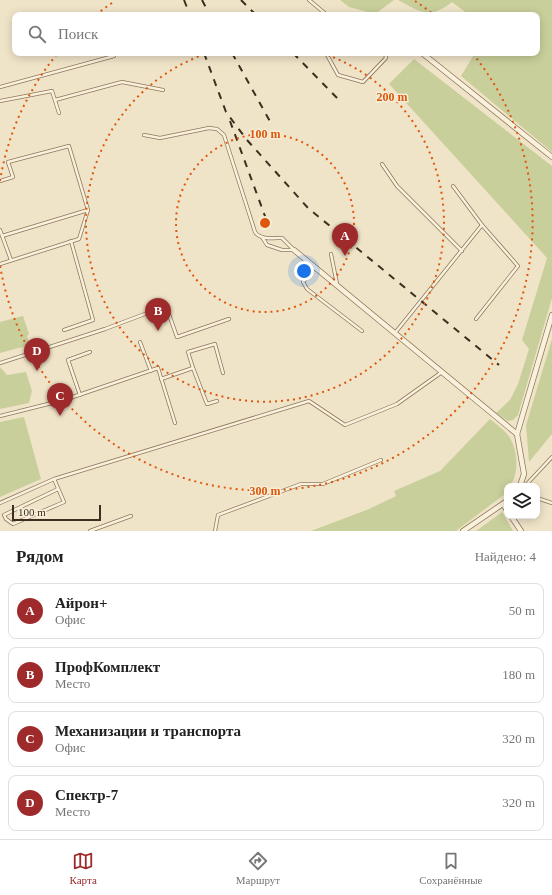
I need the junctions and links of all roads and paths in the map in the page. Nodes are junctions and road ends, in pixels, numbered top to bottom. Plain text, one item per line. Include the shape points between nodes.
1 (309, 0) edge
2 (323, 12) edge
3 (114, 56) dead end
4 (328, 56) edge
5 (386, 56) edge
6 (426, 56) edge
7 (0, 87) edge
8 (163, 90) dead end
9 (55, 100) junction
10 (0, 101) edge
11 (58, 113) dead end
12 (144, 135) dead end
13 (552, 156) edge
14 (382, 164) dead end
15 (0, 181) edge
16 (454, 186) dead end
17 (88, 210) junction
18 (482, 225) junction
19 (0, 230) edge
20 (2, 236) junction
21 (262, 237) junction
22 (71, 241) junction
23 (294, 250) junction
24 (462, 251) junction
25 (332, 254) dead end
26 (11, 260) junction
27 (0, 264) edge
28 (315, 267) junction
29 (337, 285) junction
30 (552, 315) edge
31 (229, 319) dead end
32 (476, 319) dead end
33 (64, 330) dead end
34 (362, 331) dead end
35 (395, 333) junction
36 (140, 342) dead end
37 (90, 352) dead end
38 (0, 363) edge
39 (193, 368) junction
40 (151, 371) junction
41 (442, 372) junction
42 (223, 373) dead end
43 (161, 379) junction
44 (80, 395) junction
45 (217, 401) dead end
46 (0, 416) edge
47 (175, 423) dead end
48 (517, 434) junction
49 (552, 458) edge
50 (381, 460) dead end
51 (54, 478) junction
52 (521, 483) edge
53 (528, 483) edge
54 (58, 488) junction
55 (540, 499) edge
56 (0, 503) edge
57 (504, 503) edge
58 (552, 503) edge
59 (131, 516) dead end
60 (513, 519) edge
61 (90, 531) edge
62 (215, 531) edge
63 (463, 531) edge
64 (521, 531) edge

1 - 2 lane
3 - 7 lane
4 - 5 lane via 338,74 363,82
6 - 13 street
8 - 9 lane via 122,82
9 - 10 lane via 52,91
9 - 11 lane
12 - 21 lane via 160,138 209,128 218,129 224,135 255,232 257,236
14 - 24 lane via 397,186
15 - 17 lane via 13,177 8,162 69,146
16 - 18 lane
17 - 20 lane
17 - 22 lane via 79,239
18 - 24 lane
18 - 32 lane via 518,266
19 - 20 lane
20 - 26 lane
21 - 23 lane via 282,238
21 - 23 lane via 267,245 282,250
22 - 26 lane
22 - 33 lane via 93,320
23 - 28 street
24 - 35 lane
25 - 29 lane
26 - 27 lane
28 - 29 street
28 - 34 lane via 303,282 308,289
29 - 35 street
30 - 48 street
31 - 38 lane via 177,337 166,306
35 - 41 street
36 - 40 lane
37 - 44 lane via 68,360
39 - 42 lane via 188,352 215,344
39 - 43 lane
39 - 45 lane via 207,404
40 - 43 lane via 158,368
40 - 44 lane
41 - 48 street
41 - 51 lane via 397,404 345,425 309,401
43 - 47 lane
44 - 46 lane
48 - 52 street via 524,474
49 - 53 lane
50 - 62 lane via 323,484 301,484 218,515
51 - 54 lane
51 - 56 lane
54 - 54 lane via 64,502 13,524 6,519 4,515
55 - 58 lane
57 - 63 street
59 - 61 lane
60 - 64 street

